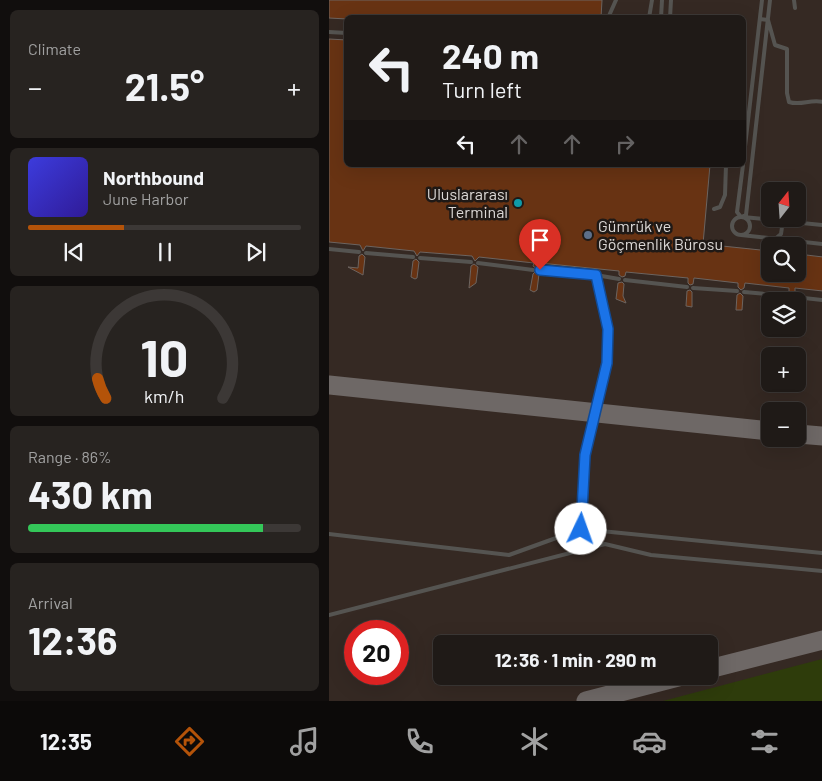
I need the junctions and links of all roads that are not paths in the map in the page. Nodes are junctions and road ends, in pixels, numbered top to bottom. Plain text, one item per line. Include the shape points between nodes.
1 (616, 0) edge
2 (652, 0) edge
3 (662, 0) edge
4 (671, 0) edge
5 (762, 0) edge
6 (770, 0) edge
7 (795, 0) edge
8 (795, 8) dead end
9 (609, 15) edge
10 (650, 15) edge
11 (661, 15) edge
12 (670, 15) edge
13 (760, 20) junction
14 (768, 20) junction
15 (329, 32) edge
16 (344, 33) edge
17 (757, 50) junction
18 (765, 51) junction
19 (822, 102) edge
20 (746, 140) edge
21 (726, 167) edge
22 (743, 167) edge
23 (714, 209) dead end
24 (741, 217) junction
25 (761, 219) edge
26 (807, 223) edge
27 (822, 225) edge
28 (741, 235) junction
29 (761, 238) edge
30 (806, 243) edge
31 (821, 244) edge
32 (329, 249) edge
33 (359, 252) dead end
34 (366, 253) dead end
35 (413, 257) dead end
36 (419, 258) dead end
37 (471, 262) dead end
38 (478, 263) dead end
39 (533, 270) dead end
40 (540, 270) dead end
41 (596, 275) junction
42 (619, 279) dead end
43 (625, 280) dead end
44 (687, 288) dead end
45 (693, 288) dead end
46 (737, 291) dead end
47 (744, 292) dead end
48 (761, 294) edge
49 (806, 298) edge
50 (822, 300) edge
51 (581, 529) junction
52 (329, 534) edge
53 (822, 553) edge
54 (822, 571) edge
55 (329, 615) edge

1 - 9 lane
2 - 10 lane
3 - 11 lane
4 - 12 lane
5 - 13 lane
6 - 14 lane
7 - 8 lane
13 - 14 lane
13 - 17 lane
14 - 18 lane
14 - 19 lane via 775,45 787,49 789,102 796,105 813,100
15 - 16 lane
17 - 18 lane
17 - 20 lane
18 - 24 lane via 747,215
21 - 23 lane via 725,195 720,207
22 - 24 lane via 737,212
24 - 25 lane
24 - 28 lane via 733,221 732,227
24 - 28 lane via 747,218 750,226 748,232
26 - 27 lane
28 - 29 lane
30 - 31 lane
32 - 33 lane
34 - 35 lane
36 - 37 lane
38 - 39 lane
40 - 41 lane
41 - 42 lane
41 - 51 lane via 608,329 607,363 585,455
43 - 44 lane
45 - 46 lane
47 - 48 lane
49 - 50 lane
51 - 52 lane via 509,555
51 - 53 lane
54 - 55 lane via 651,555 605,544

